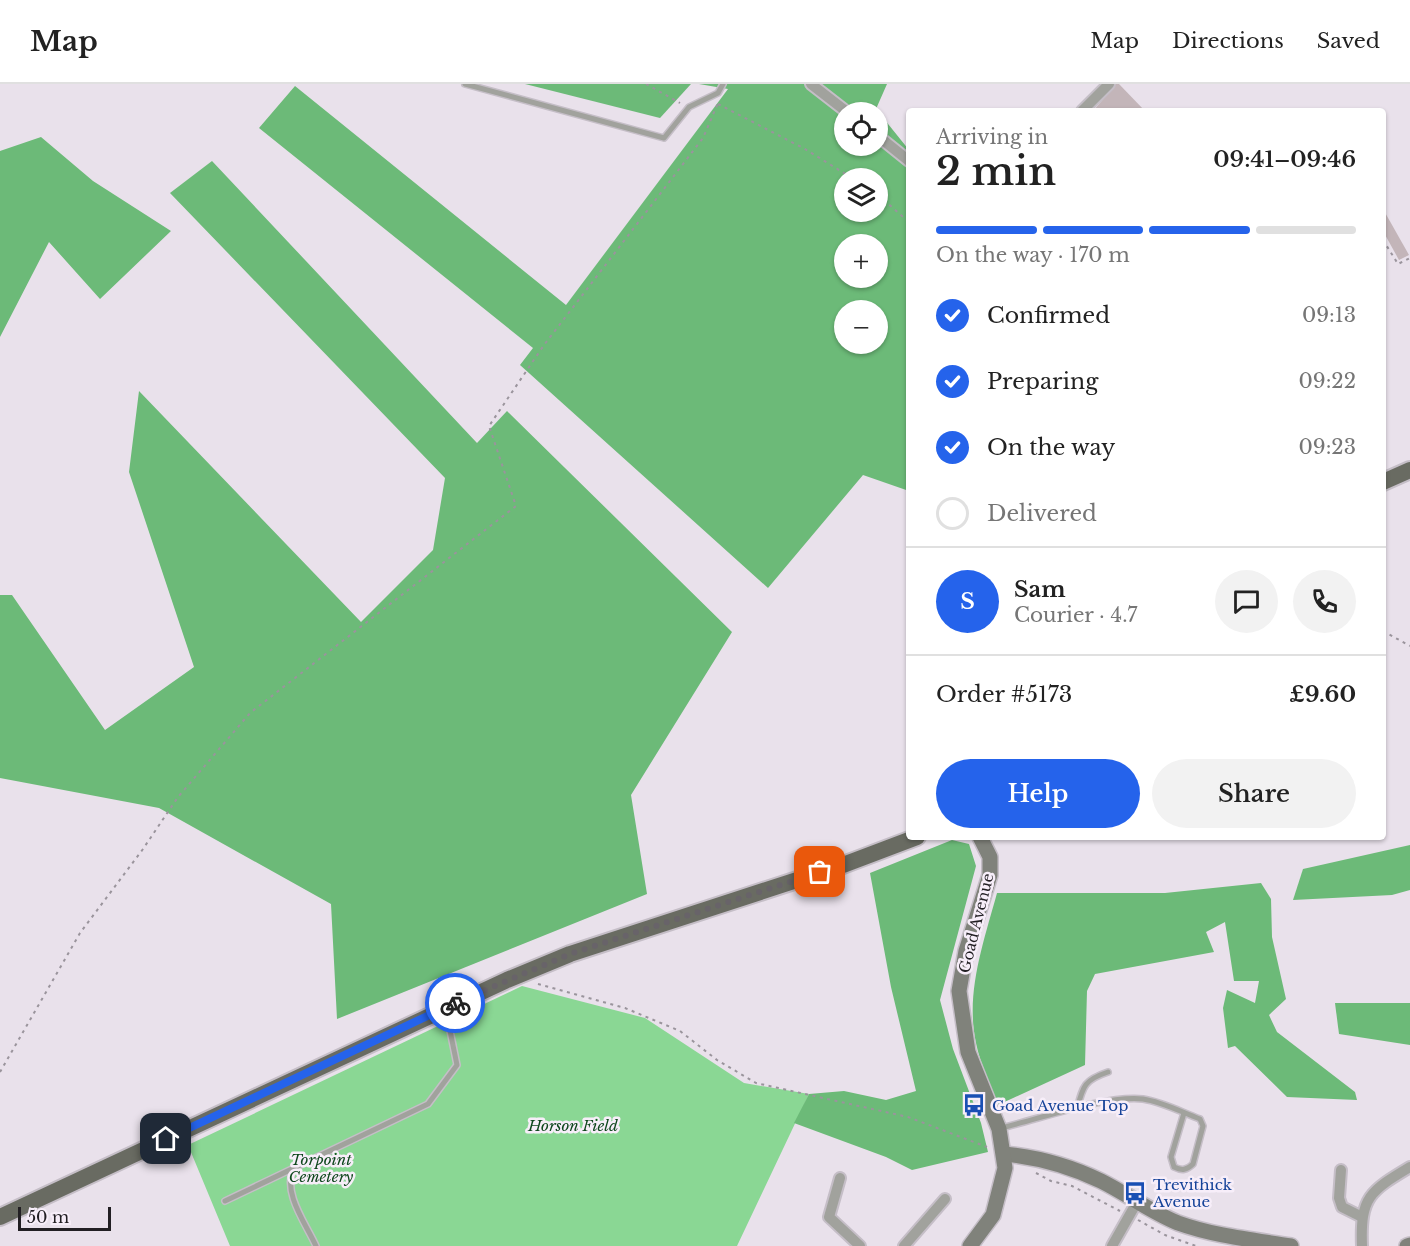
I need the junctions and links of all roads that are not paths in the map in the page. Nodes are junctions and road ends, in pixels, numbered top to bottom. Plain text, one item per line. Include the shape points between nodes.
1 (465, 84) edge
2 (723, 84) edge
3 (811, 84) edge
4 (1109, 84) edge
5 (834, 102) edge
6 (1085, 108) edge
7 (888, 144) edge
8 (906, 159) edge
9 (1410, 470) edge
10 (1386, 481) edge
11 (909, 840) edge
12 (982, 840) edge
13 (446, 1008) junction
14 (1108, 1072) dead end
15 (1077, 1109) junction
16 (1184, 1113) junction
17 (999, 1129) junction
18 (1004, 1154) junction
19 (1410, 1167) edge
20 (293, 1168) junction
21 (1341, 1170) dead end
22 (840, 1178) dead end
23 (945, 1199) dead end
24 (225, 1201) dead end
25 (1134, 1208) junction
26 (0, 1217) edge
27 (1362, 1217) junction
28 (316, 1246) edge
29 (860, 1246) edge
30 (904, 1246) edge
31 (970, 1246) edge
32 (1112, 1246) edge
33 (1286, 1246) edge
34 (1362, 1246) edge

1 - 2 lane via 664,138 694,104 718,93
3 - 5 street
4 - 6 street
7 - 8 street
9 - 10 main road
11 - 13 main road via 570,954
12 - 17 street, Goad Avenue via 990,857 990,874 966,951 959,991 968,1052
13 - 20 lane via 457,1065 428,1104
13 - 26 main road
14 - 15 lane via 1085,1084
15 - 16 lane via 1135,1099
15 - 17 lane
16 - 16 lane via 1171,1157 1174,1167 1180,1170 1193,1164 1203,1126 1200,1119
17 - 18 street, Goad Avenue
18 - 25 street via 1048,1161 1101,1181
18 - 31 street, Goad Avenue via 1002,1185 993,1215
19 - 27 street via 1375,1188
20 - 24 lane
20 - 28 lane via 290,1191
21 - 27 street via 1342,1207
22 - 29 street via 829,1217
23 - 30 street
25 - 32 street
25 - 33 street via 1213,1232
27 - 34 street

